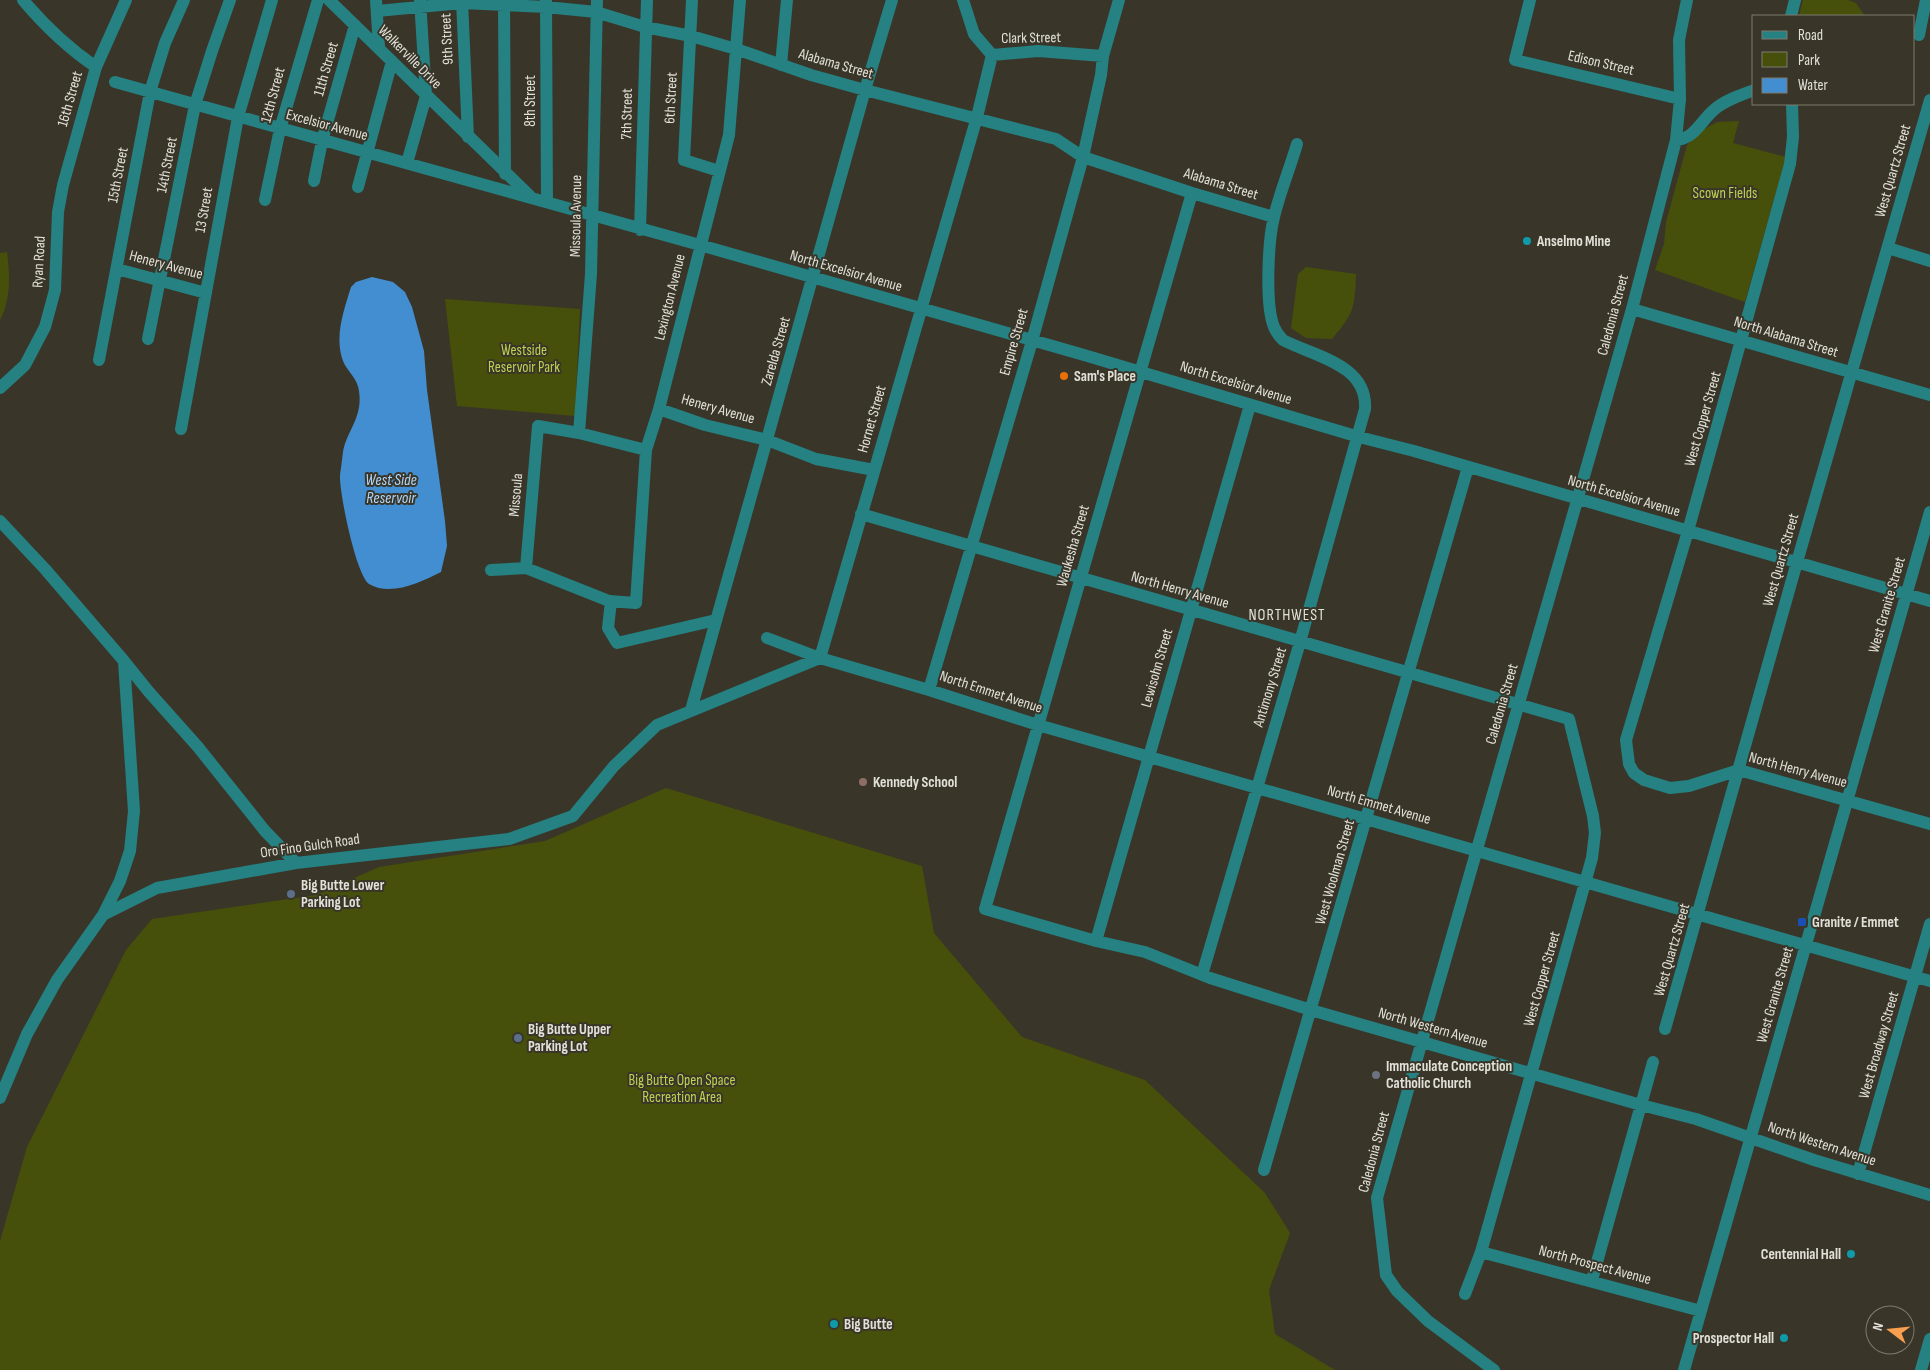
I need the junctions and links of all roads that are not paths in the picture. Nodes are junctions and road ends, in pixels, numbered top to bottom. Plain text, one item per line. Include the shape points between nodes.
1 (23, 0) edge
2 (126, 0) edge
3 (184, 0) edge
4 (230, 0) edge
5 (272, 0) edge
6 (318, 0) edge
7 (328, 0) edge
8 (647, 0) edge
9 (692, 0) edge
10 (740, 0) edge
11 (787, 0) edge
12 (892, 0) edge
13 (963, 0) edge
14 (1119, 0) edge
15 (1530, 0) edge
16 (1688, 0) edge
17 (1795, 0) edge
18 (1926, 0) edge
19 (462, 2) edge
20 (504, 3) edge
21 (546, 3) edge
22 (420, 4) edge
23 (376, 5) edge
24 (596, 6) edge
25 (1790, 15) edge
26 (355, 25) junction
27 (645, 27) junction
28 (1921, 35) edge
29 (691, 36) junction
30 (379, 47) junction
31 (736, 49) junction
32 (992, 55) junction
33 (1104, 56) junction
34 (392, 61) junction
35 (781, 65) junction
36 (96, 67) junction
37 (115, 82) dead end
38 (865, 90) junction
39 (1752, 91) edge
40 (150, 92) junction
41 (426, 96) junction
42 (1680, 99) junction
43 (1930, 100) edge
44 (195, 105) junction
45 (1792, 105) edge
46 (238, 117) junction
47 (977, 117) junction
48 (280, 129) junction
49 (468, 138) junction
50 (1676, 140) junction
51 (322, 141) junction
52 (1297, 144) dead end
53 (367, 153) junction
54 (1083, 157) junction
55 (408, 163) junction
56 (719, 171) junction
57 (505, 174) junction
58 (314, 181) dead end
59 (358, 186) dead end
60 (1192, 193) junction
61 (531, 198) junction
62 (265, 200) dead end
63 (547, 202) junction
64 (58, 212) joint
65 (592, 215) junction
66 (1274, 217) junction
67 (640, 230) junction
68 (700, 245) junction
69 (1888, 248) junction
70 (1930, 260) edge
71 (117, 269) junction
72 (812, 279) junction
73 (159, 280) junction
74 (206, 293) junction
75 (921, 309) junction
76 (1632, 310) junction
77 (148, 340) dead end
78 (1742, 340) junction
79 (1032, 341) junction
80 (100, 360) dead end
81 (1141, 372) junction
82 (1852, 374) junction
83 (0, 388) edge
84 (1930, 395) edge
85 (1250, 405) junction
86 (659, 408) junction
87 (181, 429) dead end
88 (579, 433) junction
89 (1359, 437) junction
90 (768, 440) junction
91 (646, 450) junction
92 (1468, 467) junction
93 (874, 470) junction
94 (1578, 499) junction
95 (1930, 512) edge
96 (861, 514) junction
97 (0, 522) edge
98 (1688, 531) junction
99 (970, 546) junction
100 (1797, 562) junction
101 (526, 568) junction
102 (491, 570) dead end
103 (1080, 578) junction
104 (1907, 594) junction
105 (611, 601) junction
106 (1930, 601) edge
107 (1190, 610) junction
108 (716, 620) junction
109 (767, 638) dead end
110 (1300, 642) junction
111 (820, 658) junction
112 (124, 662) junction
113 (1409, 672) junction
114 (929, 690) junction
115 (1519, 705) junction
116 (691, 710) junction
117 (1038, 725) junction
118 (1626, 740) joint
119 (1148, 756) junction
120 (1739, 770) junction
121 (1257, 787) junction
122 (1848, 800) junction
123 (1367, 818) junction
124 (1930, 824) edge
125 (1477, 850) junction
126 (296, 863) junction
127 (1586, 883) junction
128 (985, 909) joint
129 (104, 915) junction
130 (1699, 915) junction
131 (1930, 924) edge
132 (1096, 941) junction
133 (1806, 945) junction
134 (1202, 975) junction
135 (1915, 977) junction
136 (1930, 982) edge
137 (1311, 1010) junction
138 (1665, 1029) dead end
139 (1422, 1041) junction
140 (1653, 1062) dead end
141 (1531, 1073) junction
142 (0, 1098) edge
143 (1641, 1105) junction
144 (1751, 1138) junction
145 (1264, 1170) dead end
146 (1858, 1174) junction
147 (1930, 1194) edge
148 (1481, 1252) junction
149 (1592, 1280) junction
150 (1465, 1294) dead end
151 (1701, 1311) junction
152 (1930, 1339) edge
153 (1494, 1370) edge
154 (1684, 1370) edge
155 (1921, 1370) edge

1 - 36 street via 47,28
2 - 36 street, 16th Street
3 - 40 street, 15th Street via 165,43
4 - 44 street, 14th Street
5 - 46 street, 13 Street
6 - 48 street, 12th Street
7 - 26 street, Walkerville Drive
8 - 27 street, 7th Street
9 - 29 street, 6th Street
10 - 31 street, Lexington Avenue
11 - 35 street
12 - 38 street, Zarelda Street
13 - 32 street, Clark Street via 974,34
14 - 33 street, Empire Street
15 - 42 street, Edison Street via 1515,60
16 - 42 street, Caledonia Street via 1679,40
17 - 25 street
18 - 28 street
19 - 20 street, Alabama Street
19 - 22 street, Alabama Street
19 - 49 street, 9th Street
20 - 21 street, Alabama Street
20 - 57 street
21 - 24 street, Alabama Street
21 - 63 street, 8th Street
22 - 23 street, Alabama Street
22 - 41 street
23 - 30 street
24 - 27 street, Alabama Street
24 - 65 street, Missoula Avenue
26 - 30 street, Walkerville Drive
26 - 51 street, 11th Street
27 - 29 street, Alabama Street
27 - 67 street, 7th Street
29 - 31 street, Alabama Street
29 - 56 street, 6th Street via 684,160
30 - 34 street, Walkerville Drive
31 - 35 street, Alabama Street
31 - 56 street, Lexington Avenue via 729,135
32 - 33 street, Clark Street via 1038,51
32 - 47 street, Hornet Street
33 - 54 street, Empire Street
34 - 41 street, Walkerville Drive
34 - 53 street
35 - 38 street, Alabama Street
36 - 64 street, 16th Street via 62,185
37 - 40 street, Excelsior Avenue
38 - 47 street, Alabama Street
38 - 72 street, Zarelda Street
39 - 50 street via 1721,105 1689,137
40 - 44 street, Excelsior Avenue
40 - 71 street, 15th Street
41 - 49 street, Walkerville Drive
41 - 55 street
42 - 50 street, Caledonia Street
43 - 69 street, West Quartz Street
44 - 46 street, Excelsior Avenue
44 - 73 street, 14th Street
45 - 78 street, West Copper Street via 1790,164
46 - 48 street, Excelsior Avenue
46 - 74 street, 13 Street
47 - 54 street, Alabama Street via 1056,138
47 - 75 street, Hornet Street
48 - 51 street, Excelsior Avenue
48 - 62 street, 12th Street
49 - 57 street, Walkerville Drive
50 - 76 street, Caledonia Street
51 - 53 street, Excelsior Avenue
51 - 58 street, 11th Street
52 - 66 street
53 - 55 street, Excelsior Avenue
53 - 59 street
54 - 60 street, Alabama Street
54 - 79 street, Empire Street
55 - 61 street, Excelsior Avenue
56 - 68 street, Lexington Avenue
57 - 61 street, Walkerville Drive
60 - 66 street, Alabama Street
60 - 81 street, Waukesha Street
61 - 63 street, North Excelsior Avenue
63 - 65 street, North Excelsior Avenue
64 - 83 street, Ryan Road via 56,290 45,327 25,365
65 - 67 street, North Excelsior Avenue
65 - 88 street, Missoula Avenue via 591,274
66 - 89 street, Antimony Street via 1269,288 1272,319 1278,334 1292,345 1334,362 1354,378 1366,402
67 - 68 street, North Excelsior Avenue
68 - 72 street, North Excelsior Avenue
68 - 86 street, Lexington Avenue
69 - 70 street
69 - 82 street, West Quartz Street
71 - 73 street, Henery Avenue
71 - 80 street, 15th Street
72 - 75 street, North Excelsior Avenue
72 - 90 street, Zarelda Street
73 - 74 street, Henery Avenue
73 - 77 street, 14th Street
74 - 87 street, 13 Street
75 - 79 street, North Excelsior Avenue
75 - 93 street, Hornet Street
76 - 78 street, North Alabama Street
76 - 94 street, Caledonia Street
78 - 82 street, North Alabama Street
78 - 98 street, West Copper Street
79 - 81 street, North Excelsior Avenue
79 - 99 street, Empire Street
81 - 85 street, North Excelsior Avenue
81 - 103 street, Waukesha Street
82 - 84 street, North Alabama Street
82 - 100 street, West Quartz Street
85 - 89 street, North Excelsior Avenue
85 - 107 street, Lewisohn Street
86 - 90 street, Henery Avenue via 705,425
86 - 91 street, Lexington Avenue
88 - 91 street
88 - 101 street, Missoula via 538,426
89 - 92 street, North Excelsior Avenue
89 - 110 street, Antimony Street
90 - 93 street via 816,459
90 - 108 street, Zarelda Street
91 - 105 street, Lexington Avenue via 636,603
92 - 94 street, North Excelsior Avenue
92 - 113 street, West Woolman Street
93 - 96 street, Hornet Street
94 - 98 street, North Excelsior Avenue
94 - 115 street, Caledonia Street
95 - 104 street, West Granite Street
96 - 99 street, North Henry Avenue
96 - 111 street, Hornet Street
97 - 112 street via 45,569
98 - 100 street, North Excelsior Avenue
98 - 118 street, West Copper Street
99 - 103 street, North Henry Avenue
99 - 114 street, Empire Street
100 - 104 street, North Excelsior Avenue
100 - 120 street, West Quartz Street
101 - 102 street
101 - 105 street
103 - 107 street, North Henry Avenue
103 - 117 street, Waukesha Street
104 - 106 street, North Excelsior Avenue
104 - 122 street, West Granite Street
105 - 108 street via 608,628 617,643
107 - 110 street, North Henry Avenue
107 - 119 street, Lewisohn Street
108 - 116 street, Zarelda Street
109 - 111 street, North Emmet Avenue
110 - 113 street, North Henry Avenue
110 - 121 street, Antimony Street
111 - 114 street, North Emmet Avenue
111 - 116 street
112 - 126 street via 265,831
112 - 129 street via 134,811 130,851
113 - 115 street, North Henry Avenue
113 - 123 street, West Woolman Street
114 - 117 street, North Emmet Avenue
115 - 125 street, Caledonia Street
115 - 127 street, West Copper Street via 1569,719 1595,832
116 - 126 street, Oro Fino Gulch Road via 657,725 614,766 573,816 509,839
117 - 119 street, North Emmet Avenue
117 - 128 street, Waukesha Street
118 - 120 street, North Henry Avenue via 1629,764 1634,773 1644,780 1670,788 1690,786
119 - 121 street, North Emmet Avenue
119 - 132 street, Lewisohn Street
120 - 122 street, North Henry Avenue
120 - 130 street, West Quartz Street
121 - 123 street, North Emmet Avenue
121 - 134 street, Antimony Street
122 - 124 street, North Henry Avenue
122 - 133 street, West Granite Street
123 - 125 street, North Emmet Avenue
123 - 137 street, West Woolman Street
125 - 127 street, North Emmet Avenue
125 - 139 street, Caledonia Street
126 - 129 street, Oro Fino Gulch Road via 157,888
127 - 130 street, North Emmet Avenue
127 - 141 street, West Copper Street
128 - 132 street, North Western Avenue
129 - 142 street, Oro Fino Gulch Road via 57,980 27,1034
130 - 133 street, North Emmet Avenue
130 - 138 street, West Quartz Street
131 - 135 street, West Broadway Street
132 - 134 street, North Western Avenue via 1145,952
133 - 135 street, North Emmet Avenue
133 - 144 street, West Granite Street
134 - 137 street, North Western Avenue
135 - 136 street, North Emmet Avenue
135 - 146 street, West Broadway Street
137 - 139 street, North Western Avenue
137 - 145 street, West Woolman Street
139 - 141 street, North Western Avenue
139 - 153 street, Caledonia Street via 1377,1198 1386,1276 1428,1321
140 - 143 street
141 - 143 street, North Western Avenue
141 - 148 street, West Copper Street
143 - 144 street, North Western Avenue via 1696,1118
143 - 149 street
144 - 146 street, North Western Avenue
144 - 151 street, West Granite Street
146 - 147 street, North Western Avenue
148 - 149 street, North Prospect Avenue
148 - 150 street, West Copper Street
149 - 151 street, North Prospect Avenue
151 - 154 street, West Granite Street
152 - 155 street

